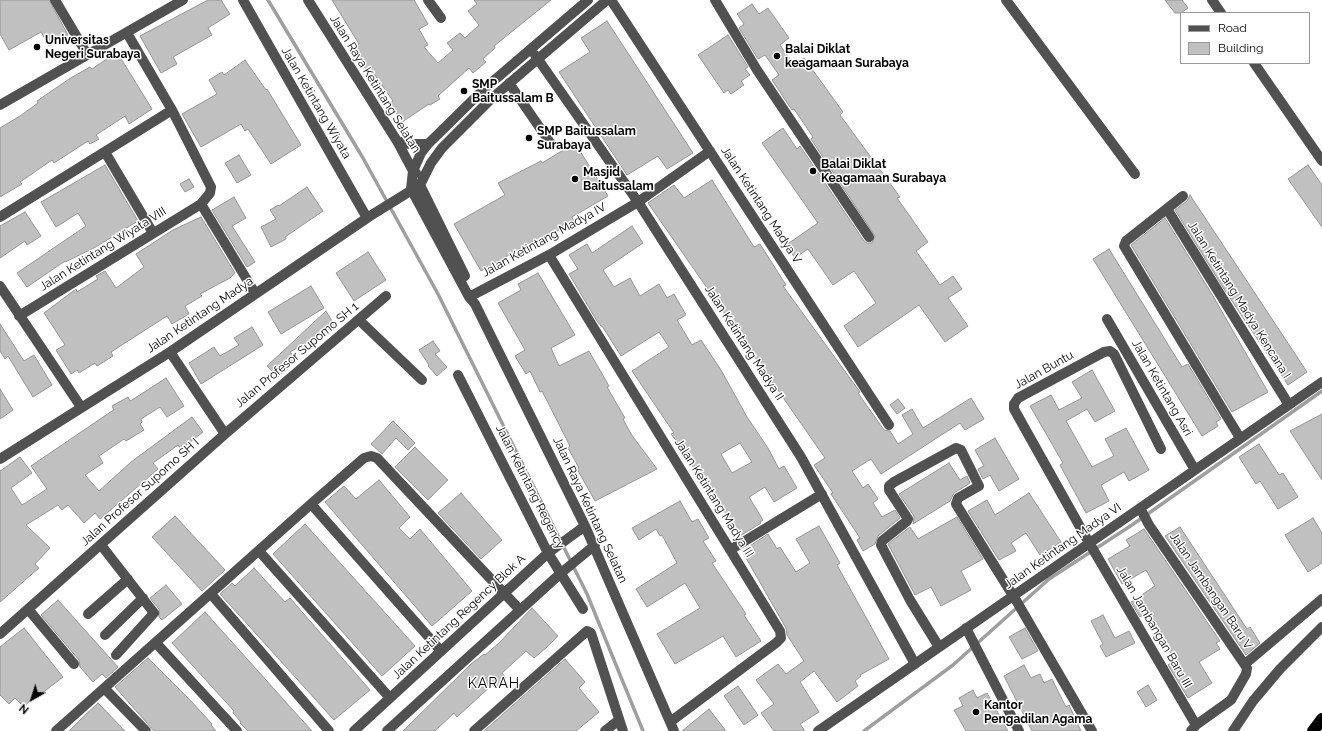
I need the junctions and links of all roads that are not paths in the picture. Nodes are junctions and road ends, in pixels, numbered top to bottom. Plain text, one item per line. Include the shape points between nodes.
1 (55, 0) edge
2 (183, 0) edge
3 (243, 0) edge
4 (308, 0) edge
5 (428, 0) edge
6 (588, 0) edge
7 (607, 0) edge
8 (611, 0) edge
9 (715, 0) edge
10 (1006, 0) edge
11 (1213, 0) edge
12 (1220, 12) edge
13 (440, 18) dead end
14 (127, 33) junction
15 (531, 49) junction
16 (87, 54) junction
17 (539, 60) junction
18 (1255, 64) edge
19 (509, 83) junction
20 (0, 105) edge
21 (172, 110) junction
22 (396, 141) junction
23 (428, 144) junction
24 (551, 144) dead end
25 (1318, 148) edge
26 (710, 151) junction
27 (105, 152) junction
28 (1322, 161) edge
29 (413, 171) junction
30 (1135, 174) dead end
31 (418, 184) junction
32 (1183, 196) dead end
33 (638, 202) junction
34 (201, 204) junction
35 (1167, 209) junction
36 (0, 217) edge
37 (368, 217) junction
38 (154, 233) junction
39 (868, 237) dead end
40 (549, 255) junction
41 (0, 286) edge
42 (256, 293) junction
43 (386, 296) dead end
44 (473, 298) junction
45 (19, 316) junction
46 (1107, 319) dead end
47 (359, 320) junction
48 (170, 352) junction
49 (458, 375) dead end
50 (422, 380) dead end
51 (1322, 382) edge
52 (1289, 405) junction
53 (81, 407) junction
54 (889, 425) dead end
55 (225, 434) junction
56 (1240, 438) junction
57 (1161, 449) dead end
58 (0, 458) edge
59 (1195, 470) junction
60 (822, 494) junction
61 (311, 504) junction
62 (1142, 512) junction
63 (585, 526) junction
64 (101, 545) junction
65 (595, 545) junction
66 (1091, 546) junction
67 (730, 550) junction
68 (259, 551) junction
69 (551, 551) junction
70 (564, 570) junction
71 (128, 579) junction
72 (504, 593) junction
73 (211, 594) junction
74 (143, 598) junction
75 (1322, 599) edge
76 (1017, 603) junction
77 (28, 609) junction
78 (583, 609) dead end
79 (520, 610) junction
80 (88, 614) dead end
81 (1322, 627) edge
82 (966, 628) junction
83 (0, 634) edge
84 (105, 635) dead end
85 (156, 643) junction
86 (939, 647) junction
87 (441, 651) junction
88 (116, 654) dead end
89 (74, 664) dead end
90 (915, 664) junction
91 (1244, 664) junction
92 (105, 689) junction
93 (390, 698) junction
94 (1322, 718) edge
95 (619, 720) junction
96 (672, 727) edge
97 (1193, 728) edge
98 (56, 731) edge
99 (146, 731) edge
100 (237, 731) edge
101 (329, 731) edge
102 (354, 731) edge
103 (387, 731) edge
104 (474, 731) edge
105 (605, 731) edge
106 (623, 731) edge
107 (818, 731) edge
108 (1018, 731) edge
109 (1092, 731) edge
110 (1233, 731) edge
111 (1313, 731) edge

1 - 16 street
2 - 14 street
3 - 37 street, Jalan Ketintang Wiyata
4 - 22 street, Jalan Raya Ketintang Selatan
5 - 13 street
6 - 15 street
7 - 17 street, Jalan Ketintang Madya
8 - 26 street, Jalan Ketintang Madya V
9 - 39 street
10 - 30 street
11 - 12 street
14 - 16 street
14 - 21 street, Jalan Ketintang Wiyata VIII
15 - 17 street, Jalan Ketintang Madya II
15 - 23 street via 484,89
16 - 20 street
17 - 19 street, Jalan Ketintang Madya
17 - 33 street, Jalan Ketintang Madya II
18 - 25 street
19 - 24 street
19 - 31 street, Jalan Ketintang Madya via 442,148
21 - 27 street
21 - 34 street, Jalan Ketintang Wiyata VIII via 211,187
22 - 23 street
22 - 29 street, Jalan Raya Ketintang Selatan
23 - 29 street
25 - 28 street
26 - 33 street, Jalan Ketintang Madya IV
26 - 54 street, Jalan Ketintang Madya V
27 - 36 street
27 - 38 street
29 - 31 street
29 - 31 street, Jalan Raya Ketintang Selatan
31 - 37 street, Jalan Ketintang Madya
31 - 44 street, Jalan Raya Ketintang Selatan
32 - 35 street
33 - 40 street, Jalan Ketintang Madya IV
33 - 60 street, Jalan Ketintang Madya II
34 - 38 street, Jalan Ketintang Wiyata VIII
34 - 42 street
35 - 52 street, Jalan Ketintang Madya Kencana I
35 - 56 street via 1126,241 1124,246
37 - 42 street, Jalan Ketintang Madya
38 - 45 street, Jalan Ketintang Wiyata VIII
40 - 44 street, Jalan Ketintang Madya IV
40 - 67 street, Jalan Ketintang Madya III
41 - 45 street
42 - 48 street, Jalan Ketintang Madya
43 - 47 street, Jalan Profesor Supomo SH 1
44 - 63 street, Jalan Raya Ketintang Selatan
45 - 53 street
46 - 59 street, Jalan Ketintang Asri
47 - 50 street
47 - 55 street, Jalan Profesor Supomo SH 1
48 - 53 street, Jalan Ketintang Madya
48 - 55 street
49 - 69 street, Jalan Ketintang Regency
51 - 52 street, Jalan Ketintang Madya VI
52 - 56 street, Jalan Ketintang Madya VI
53 - 58 street, Jalan Ketintang Madya
55 - 64 street, Jalan Profesor Supomo SH I
56 - 59 street, Jalan Ketintang Madya VI
57 - 66 street, Jalan Buntu via 1114,354 1110,351 1017,400 1014,409
59 - 62 street, Jalan Ketintang Madya VI
60 - 67 street
60 - 90 street, Jalan Ketintang Madya II
61 - 68 street
61 - 72 street via 364,458 377,458
61 - 87 street
62 - 66 street, Jalan Ketintang Madya VI
62 - 91 street, Jalan Jambangan Baru V
63 - 65 street, Jalan Raya Ketintang Selatan
63 - 69 street, Jalan Ketintang Regency Blok A
64 - 71 street
64 - 77 street, Jalan Profesor Supomo SH I
65 - 70 street
65 - 96 street, Jalan Raya Ketintang Selatan
66 - 76 street, Jalan Ketintang Madya VI
66 - 97 street, Jalan Jambangan Baru III
67 - 96 street, Jalan Ketintang Madya III via 780,631 780,638
68 - 73 street
68 - 93 street
69 - 70 street, Jalan Ketintang Regency
69 - 72 street, Jalan Ketintang Regency Blok A
70 - 78 street, Jalan Ketintang Regency
70 - 79 street
71 - 74 street
71 - 80 street
72 - 79 street
72 - 87 street, Jalan Ketintang Regency Blok A
73 - 85 street
73 - 101 street
74 - 84 street
74 - 88 street via 153,611 153,615
75 - 91 street, Jalan Jambangan Baru V
76 - 82 street, Jalan Ketintang Madya VI
76 - 86 street via 956,504 958,498 979,486 961,450 955,448 889,486 907,520 882,541 881,546
76 - 109 street
77 - 83 street, Jalan Profesor Supomo SH I
77 - 89 street
79 - 103 street
81 - 110 street via 1280,668
82 - 86 street, Jalan Ketintang Madya VI
82 - 108 street
85 - 92 street
85 - 100 street
86 - 90 street, Jalan Ketintang Madya VI
87 - 93 street, Jalan Ketintang Regency Blok A
90 - 107 street, Jalan Ketintang Madya VI
91 - 97 street via 1247,668 1246,674 1231,700
92 - 98 street
92 - 99 street
93 - 102 street, Jalan Ketintang Regency Blok A
94 - 111 highway
95 - 104 street via 591,634 585,632
95 - 105 street
95 - 106 street

